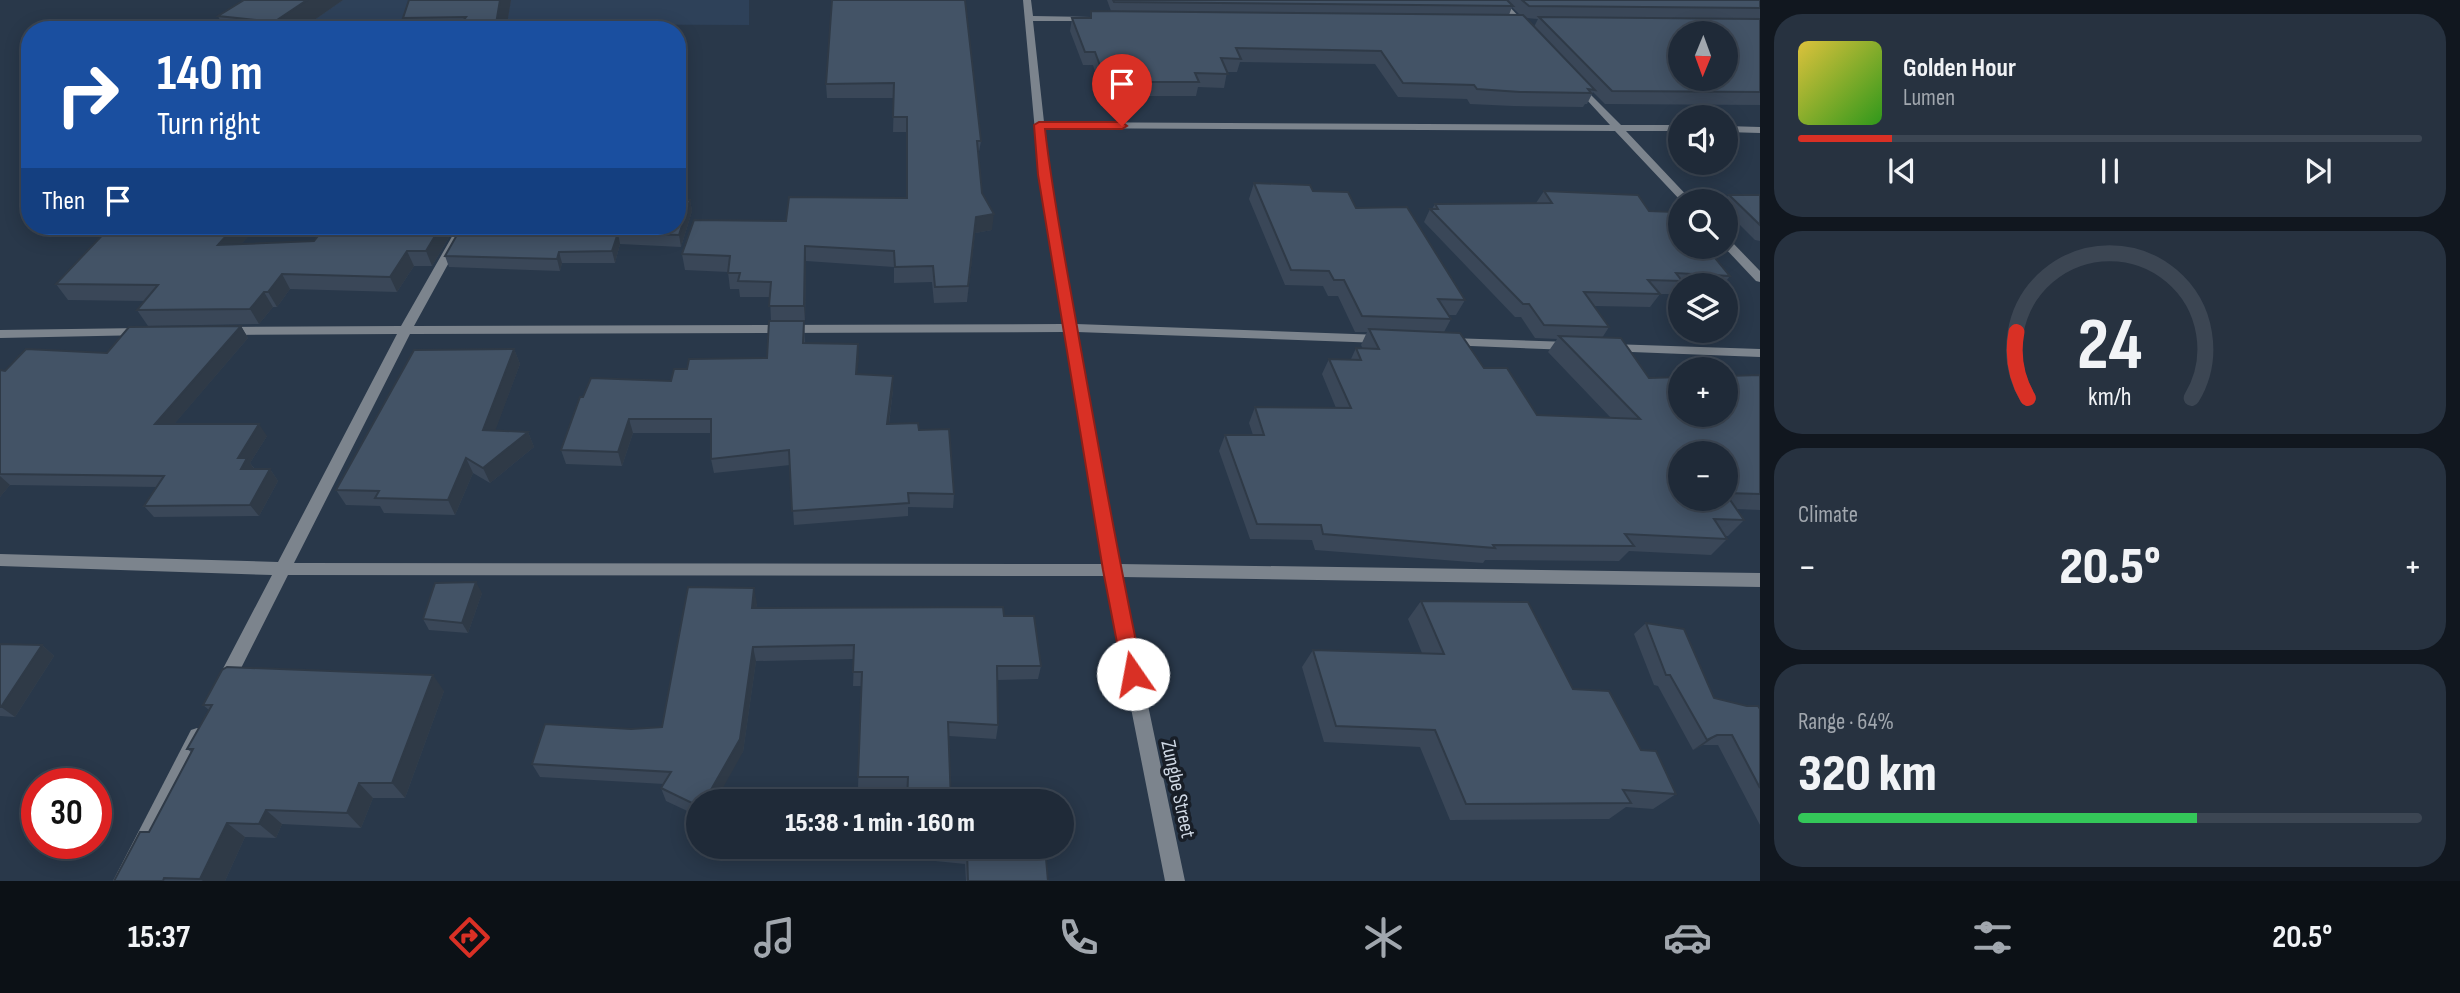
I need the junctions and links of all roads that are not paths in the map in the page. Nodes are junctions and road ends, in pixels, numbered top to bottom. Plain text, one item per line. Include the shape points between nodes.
1 (1027, 0) edge
2 (1498, 0) edge
3 (1029, 18) junction
4 (1095, 19) edge
5 (1507, 23) edge
6 (1520, 23) junction
7 (1534, 23) edge
8 (1538, 42) edge
9 (1573, 79) edge
10 (1039, 125) junction
11 (1617, 127) junction
12 (1668, 128) edge
13 (1738, 129) edge
14 (1760, 130) edge
15 (1676, 189) edge
16 (458, 235) edge
17 (1738, 255) edge
18 (1760, 278) edge
19 (1070, 328) junction
20 (406, 330) junction
21 (154, 332) edge
22 (210, 332) edge
23 (0, 334) edge
24 (1401, 340) edge
25 (1443, 342) edge
26 (1760, 353) edge
27 (0, 560) edge
28 (283, 569) junction
29 (1112, 570) junction
30 (1760, 580) edge
31 (215, 701) edge
32 (203, 725) edge
33 (122, 881) edge
34 (1175, 881) edge

1 - 3 street, Zungbe Street
2 - 6 street
3 - 4 street
3 - 10 street, Zungbe Street
5 - 6 street
6 - 7 street
6 - 8 street
9 - 11 street
10 - 11 street
10 - 19 street, Zungbe Street
11 - 12 street
11 - 15 street
13 - 14 street
16 - 20 street
17 - 18 street
19 - 20 street
19 - 24 street
19 - 29 street, Zungbe Street
20 - 22 street
20 - 28 street
21 - 23 street
25 - 26 street
27 - 28 street
28 - 29 street
28 - 31 street
29 - 30 street
29 - 34 street, Zungbe Street
32 - 33 street

